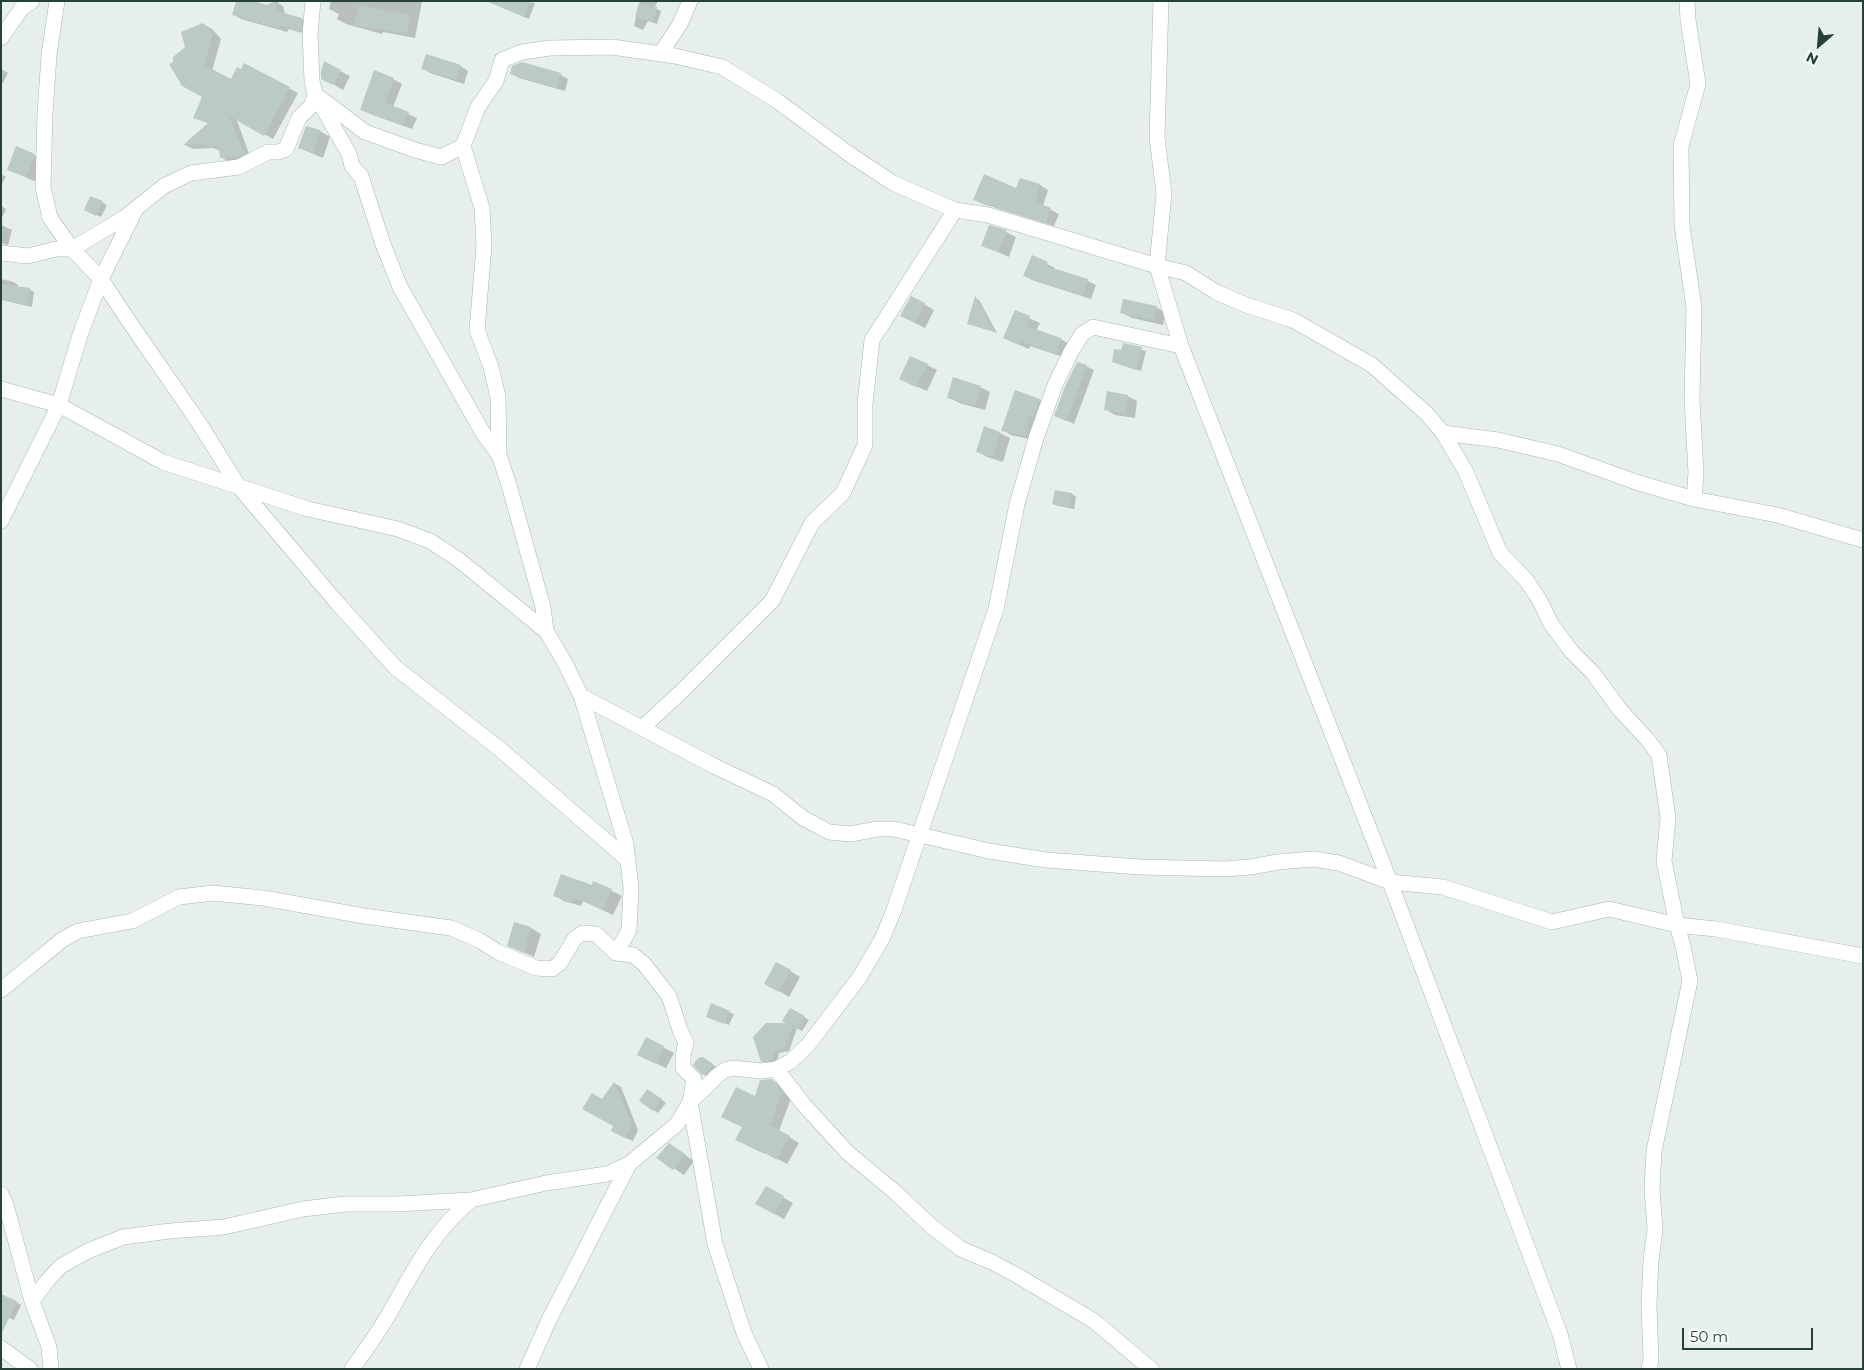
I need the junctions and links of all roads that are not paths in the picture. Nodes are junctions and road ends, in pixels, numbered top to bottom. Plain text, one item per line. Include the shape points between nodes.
1 (32, 1) edge
2 (57, 1) edge
3 (313, 1) edge
4 (690, 1) edge
5 (1161, 1) edge
6 (1687, 1) edge
7 (1, 38) edge
8 (660, 54) junction
9 (315, 94) junction
10 (463, 146) junction
11 (135, 210) junction
12 (955, 210) junction
13 (72, 249) junction
14 (1, 253) edge
15 (1157, 266) junction
16 (101, 279) junction
17 (1181, 346) junction
18 (1, 389) edge
19 (59, 405) junction
20 (1443, 433) junction
21 (499, 455) junction
22 (239, 487) junction
23 (1694, 499) junction
24 (1, 521) edge
25 (1863, 540) edge
26 (546, 631) junction
27 (581, 696) junction
28 (643, 727) junction
29 (919, 834) junction
30 (628, 860) junction
31 (1390, 882) junction
32 (1677, 924) junction
33 (616, 953) junction
34 (1863, 956) edge
35 (1, 990) edge
36 (776, 1069) junction
37 (690, 1102) junction
38 (629, 1164) junction
39 (1, 1194) edge
40 (471, 1200) junction
41 (32, 1301) junction
42 (1, 1348) edge
43 (30, 1369) edge
44 (51, 1369) edge
45 (352, 1369) edge
46 (527, 1369) edge
47 (761, 1369) edge
48 (1151, 1369) edge
49 (1569, 1369) edge
50 (1649, 1369) edge

1 - 7 street via 22,8
2 - 13 street via 48,75 44,187 50,218
3 - 9 street via 310,34
4 - 8 street via 680,24
5 - 15 street via 1158,138 1164,193
6 - 23 street via 1698,84 1681,146 1682,225 1694,308
8 - 10 street via 612,47 550,48 522,52 502,60 496,80 478,107
8 - 12 street via 722,67 776,100 893,183
9 - 10 street via 365,132 415,150 441,156
9 - 11 street via 312,105 299,118 286,149 268,152 239,167 192,173 164,186
9 - 21 street via 349,154 352,166 361,176 400,287 483,433
10 - 21 street via 482,208 484,246 478,330 498,397
11 - 13 street
11 - 16 street
12 - 15 street via 988,215
12 - 28 street via 872,340 865,404 865,445 843,493 812,523 772,601
13 - 14 street via 56,249 28,256
13 - 16 street
15 - 17 street
15 - 20 street via 1186,273 1216,292 1293,320 1372,365 1427,414
16 - 19 street
16 - 22 street via 199,422
17 - 29 street via 1093,327 1082,334 1071,352 1036,438 1017,504 996,609
17 - 31 street
18 - 19 street
19 - 22 street via 163,462
19 - 24 street
20 - 23 street via 1498,440 1558,454
20 - 32 street via 1466,472 1500,553 1527,581 1551,624 1572,652 1659,755 1668,818 1664,861
21 - 26 street via 543,607
22 - 26 street via 308,509 398,529 430,541 459,560
22 - 30 street via 396,668 501,750
23 - 25 street via 1777,515
26 - 27 street
27 - 28 street
27 - 30 street
28 - 29 street via 773,794 803,818 829,832 850,834 894,829
29 - 31 street via 1046,860 1140,867 1224,869 1313,859 1339,863
29 - 36 street via 882,939 859,978 808,1045 790,1062
30 - 33 street via 631,888 629,930
31 - 32 street via 1443,887 1552,922 1609,909
31 - 49 street via 1560,1334
32 - 34 street
32 - 50 street via 1690,981 1654,1151 1655,1229 1649,1305
33 - 35 street via 596,934 583,933 575,938 560,963 552,969 536,968 451,928 213,893 179,897 132,921 78,931 62,940
33 - 37 street via 633,955 669,996 686,1043 683,1068 694,1079
36 - 37 street via 725,1070
36 - 48 street via 848,1153 930,1226 960,1249 1018,1276 1094,1322
37 - 38 street via 677,1124
37 - 47 street via 715,1244 744,1333
38 - 40 street via 607,1174 546,1182
38 - 46 street
39 - 41 street
40 - 41 street via 303,1208 224,1227 123,1238 88,1251 61,1266
40 - 45 street via 454,1214 431,1242 388,1316
41 - 44 street via 49,1347
42 - 43 street

